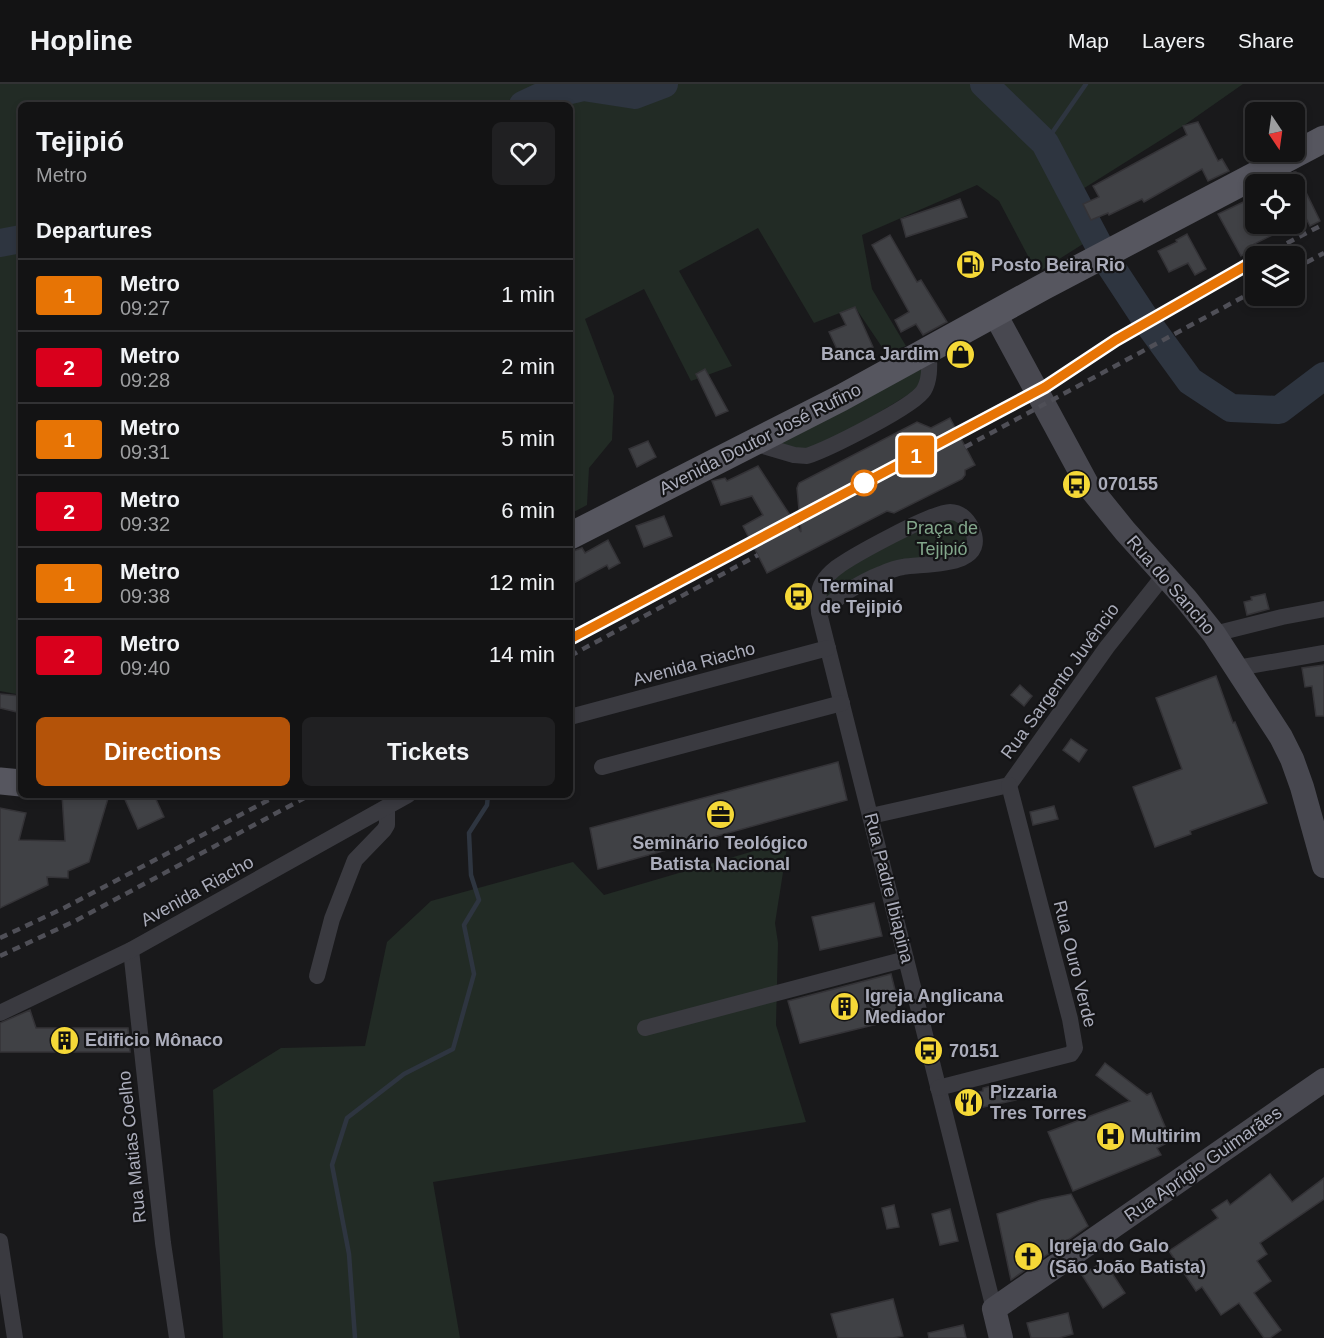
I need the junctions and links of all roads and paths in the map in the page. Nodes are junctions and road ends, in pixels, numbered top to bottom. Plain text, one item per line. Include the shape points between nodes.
1 (1324, 139) edge
2 (995, 314) junction
3 (929, 349) junction
4 (753, 443) junction
5 (573, 534) edge
6 (1165, 574) junction
7 (1324, 609) edge
8 (819, 613) junction
9 (1214, 634) junction
10 (828, 648) junction
11 (1324, 653) edge
12 (1237, 668) junction
13 (842, 703) junction
14 (573, 716) edge
15 (602, 767) dead end
16 (0, 781) edge
17 (18, 783) edge
18 (1009, 785) junction
19 (403, 798) edge
20 (387, 808) junction
21 (871, 816) junction
22 (1324, 866) edge
23 (130, 950) junction
24 (906, 959) junction
25 (317, 976) dead end
26 (0, 1013) edge
27 (645, 1028) dead end
28 (1324, 1080) edge
29 (938, 1088) junction
30 (0, 1241) edge
31 (994, 1309) junction
32 (15, 1338) edge
33 (177, 1338) edge
34 (1001, 1338) edge

1 - 2 main road, Avenida Doutor José Rufino
2 - 3 main road, Avenida Doutor José Rufino
2 - 6 street, Rua do Sancho via 1088,484
3 - 4 main road, Avenida Doutor José Rufino
3 - 4 street via 928,379 921,394 874,423 807,456
4 - 5 main road, Avenida Doutor José Rufino
6 - 9 street, Rua do Sancho
6 - 18 street, Rua Sargento Juvêncio via 1107,646
7 - 9 street
8 - 8 street via 838,597 878,575 901,567 938,565 963,557 975,541 973,530 961,515 952,512 934,515 890,537 836,568 818,592
8 - 10 street, Rua Padre Ibiapina
9 - 12 street, Rua do Sancho
10 - 13 street, Rua Padre Ibiapina
10 - 14 street, Avenida Riacho
11 - 12 street
12 - 22 street, Rua do Sancho via 1292,759
13 - 15 street
13 - 21 street, Rua Padre Ibiapina
16 - 17 main road
18 - 21 street, Rua Sargento Juvêncio
18 - 29 street, Rua Ouro Verde via 1075,1048 1071,1054
19 - 20 street, Avenida Riacho
20 - 23 street, Avenida Riacho
20 - 25 street via 387,825 355,860 349,873
21 - 24 street, Rua Padre Ibiapina
23 - 26 street, Avenida Riacho
23 - 33 street, Rua Matias Coelho
24 - 27 street
24 - 29 street, Rua Padre Ibiapina
28 - 31 street, Rua Aprígio Guimarães
29 - 31 street, Rua Padre Ibiapina
30 - 32 street
31 - 34 street, Rua Padre Ibiapina

